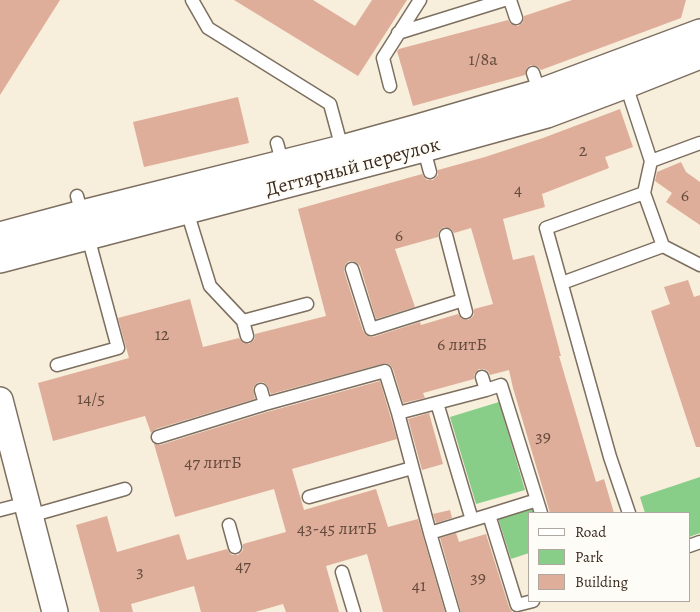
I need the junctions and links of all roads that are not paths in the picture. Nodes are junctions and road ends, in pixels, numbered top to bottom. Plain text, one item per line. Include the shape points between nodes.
1 (192, 0) edge
2 (420, 0) edge
3 (504, 0) edge
4 (510, 0) edge
5 (516, 18) dead end
6 (700, 32) edge
7 (398, 33) junction
8 (700, 56) edge
9 (623, 74) junction
10 (390, 86) dead end
11 (531, 87) junction
12 (537, 123) junction
13 (700, 143) edge
14 (424, 150) junction
15 (345, 159) junction
16 (651, 161) junction
17 (644, 193) junction
18 (184, 200) junction
19 (79, 204) junction
20 (0, 235) edge
21 (446, 235) dead end
22 (88, 237) junction
23 (663, 246) junction
24 (0, 260) edge
25 (700, 265) edge
26 (352, 269) dead end
27 (562, 283) junction
28 (307, 304) dead end
29 (243, 321) junction
30 (247, 336) dead end
31 (57, 365) dead end
32 (482, 377) dead end
33 (261, 390) dead end
34 (486, 390) junction
35 (0, 400) edge
36 (437, 403) junction
37 (265, 404) junction
38 (398, 413) junction
39 (158, 437) dead end
40 (412, 468) junction
41 (125, 489) dead end
42 (309, 497) dead end
43 (537, 500) junction
44 (29, 509) junction
45 (0, 510) edge
46 (540, 512) edge
47 (629, 512) edge
48 (489, 515) junction
49 (472, 520) junction
50 (229, 525) dead end
51 (430, 533) junction
52 (235, 546) dead end
53 (342, 572) dead end
54 (530, 602) edge
55 (55, 612) edge
56 (354, 612) edge
57 (453, 612) edge

1 - 15 lane via 208,28 330,104
2 - 7 lane
3 - 7 lane
4 - 5 lane
6 - 9 street, Дегтярный переулок
7 - 10 lane via 383,58
8 - 9 street, Дегтярный переулок
9 - 11 street, Дегтярный переулок
9 - 12 street, Дегтярный переулок
9 - 16 lane
11 - 12 lane
11 - 12 lane
11 - 14 street, Дегтярный переулок
12 - 14 street, Дегтярный переулок
13 - 16 lane
14 - 15 street, Дегтярный переулок
15 - 18 street, Дегтярный переулок via 283,164
16 - 17 lane
17 - 23 lane
17 - 27 lane via 546,228
18 - 19 street, Дегтярный переулок
18 - 22 street, Дегтярный переулок
18 - 29 lane via 210,286
19 - 20 street, Дегтярный переулок
19 - 22 lane
21 - 26 lane via 464,306 371,329
22 - 24 street, Дегтярный переулок
22 - 31 lane via 118,348
23 - 25 lane
23 - 27 lane
27 - 47 lane via 610,457
28 - 29 lane
29 - 30 lane
32 - 34 lane
33 - 37 lane
34 - 36 lane
34 - 43 lane via 501,385
35 - 44 street
36 - 38 lane
36 - 49 lane
37 - 38 lane via 385,370
37 - 39 lane
38 - 40 lane
40 - 42 lane
40 - 51 lane
41 - 44 lane
43 - 46 lane
43 - 48 lane
44 - 45 lane
44 - 55 street
48 - 49 lane
48 - 54 lane via 517,605
49 - 51 lane
50 - 52 lane
51 - 57 lane
53 - 56 lane

